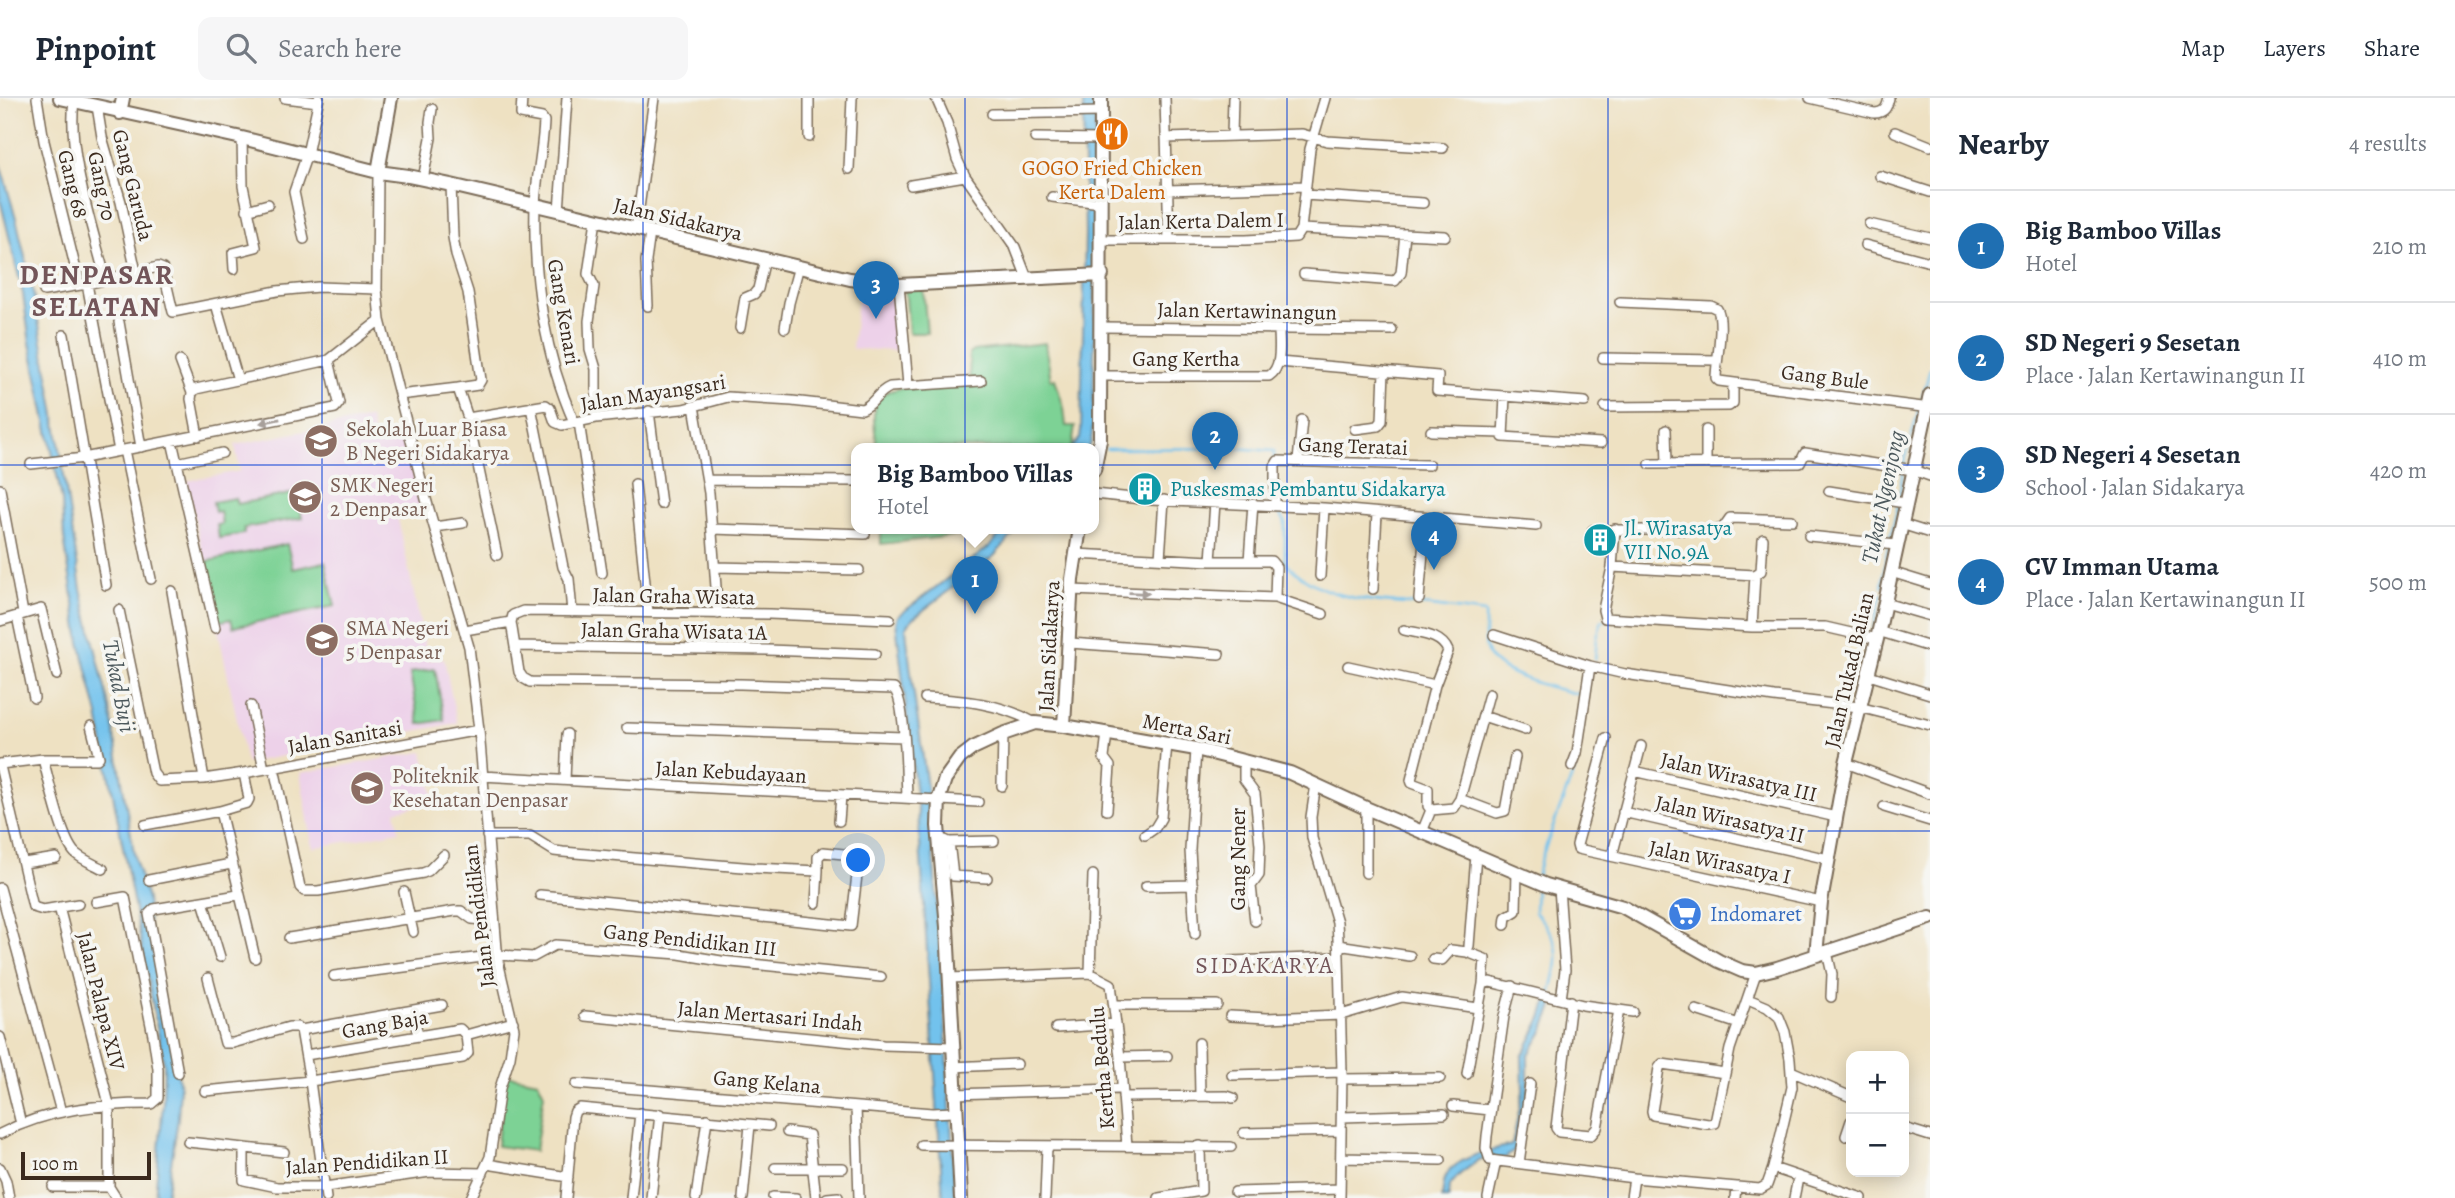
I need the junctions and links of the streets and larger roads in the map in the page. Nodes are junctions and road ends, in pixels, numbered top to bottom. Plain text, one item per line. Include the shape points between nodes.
1 (37, 98) edge
2 (60, 98) edge
3 (123, 98) edge
4 (285, 98) edge
5 (391, 98) edge
6 (522, 98) edge
7 (566, 98) edge
8 (654, 98) edge
9 (809, 98) edge
10 (852, 98) edge
11 (936, 98) edge
12 (1165, 98) edge
13 (1233, 98) edge
14 (1325, 98) edge
15 (1810, 98) edge
16 (1889, 98) edge
17 (319, 100) edge
18 (74, 101) junction
19 (97, 106) junction
20 (1100, 107) edge
21 (432, 109) dead end
22 (120, 113) junction
23 (992, 114) dead end
24 (1895, 132) dead end
25 (1233, 136) junction
26 (809, 137) dead end
27 (1314, 137) junction
28 (242, 138) junction
29 (1035, 138) dead end
30 (1100, 138) junction
31 (1166, 138) junction
32 (1930, 146) edge
33 (1443, 148) dead end
34 (307, 154) junction
35 (849, 169) dead end
36 (377, 172) junction
37 (965, 176) junction
38 (1880, 176) dead end
39 (423, 179) junction
40 (451, 185) junction
41 (911, 185) dead end
42 (1167, 190) junction
43 (1305, 191) junction
44 (1930, 192) edge
45 (1052, 198) dead end
46 (1099, 203) junction
47 (1423, 203) dead end
48 (268, 204) dead end
49 (535, 205) junction
50 (247, 209) junction
51 (559, 211) junction
52 (596, 220) junction
53 (1869, 224) dead end
54 (636, 230) junction
55 (1300, 232) junction
56 (650, 233) junction
57 (1405, 233) junction
58 (1445, 236) dead end
59 (1930, 238) edge
60 (304, 239) dead end
61 (1102, 240) junction
62 (1169, 240) junction
63 (1865, 245) dead end
64 (765, 259) junction
65 (1930, 261) edge
66 (799, 266) junction
67 (234, 269) dead end
68 (136, 272) junction
69 (1304, 274) dead end
70 (1100, 275) junction
71 (105, 276) dead end
72 (78, 278) dead end
73 (1027, 278) junction
74 (87, 284) junction
75 (899, 285) junction
76 (377, 289) junction
77 (44, 291) dead end
78 (1620, 302) dead end
79 (216, 304) junction
80 (648, 306) dead end
81 (380, 320) junction
82 (119, 322) dead end
83 (1101, 327) junction
84 (740, 328) dead end
85 (785, 328) dead end
86 (1279, 329) junction
87 (1392, 330) dead end
88 (64, 335) dead end
89 (1603, 358) dead end
90 (328, 360) junction
91 (1716, 360) junction
92 (180, 361) dead end
93 (1279, 362) junction
94 (1384, 371) junction
95 (1101, 376) junction
96 (238, 380) junction
97 (981, 381) dead end
98 (1733, 384) junction
99 (908, 385) junction
100 (458, 388) junction
101 (192, 393) junction
102 (399, 395) junction
103 (1504, 396) junction
104 (1585, 402) dead end
105 (1929, 403) edge
106 (694, 406) junction
107 (531, 407) junction
108 (1605, 407) dead end
109 (649, 411) junction
110 (468, 418) junction
111 (596, 418) junction
112 (1302, 420) dead end
113 (576, 422) junction
114 (1927, 426) edge
115 (1355, 429) dead end
116 (1667, 430) dead end
117 (1706, 430) dead end
118 (1431, 431) dead end
119 (1503, 433) junction
120 (198, 436) junction
121 (172, 441) junction
122 (1601, 443) dead end
123 (1099, 445) edge
124 (141, 447) junction
125 (122, 451) junction
126 (222, 453) dead end
127 (84, 458) junction
128 (1298, 461) junction
129 (177, 463) junction
130 (31, 464) dead end
131 (1650, 464) dead end
132 (1667, 464) junction
133 (1706, 464) junction
134 (1429, 465) dead end
135 (1913, 470) junction
136 (1930, 475) edge
137 (707, 480) junction
138 (851, 481) edge
139 (635, 484) dead end
140 (0, 489) edge
141 (1829, 491) dead end
142 (1099, 494) edge
143 (1164, 500) junction
144 (1215, 502) junction
145 (1253, 503) junction
146 (1905, 503) junction
147 (661, 504) dead end
148 (1275, 505) junction
149 (1324, 508) junction
150 (1377, 513) junction
151 (1426, 517) junction
152 (1792, 520) dead end
153 (464, 523) dead end
154 (1901, 524) junction
155 (1536, 526) dead end
156 (434, 527) junction
157 (712, 529) junction
158 (1615, 529) junction
159 (1593, 530) dead end
160 (1930, 533) edge
161 (851, 534) edge
162 (1079, 534) edge
163 (1809, 536) dead end
164 (1763, 539) dead end
165 (1896, 545) junction
166 (1075, 554) junction
167 (497, 555) dead end
168 (1160, 558) junction
169 (1211, 561) junction
170 (1249, 561) junction
171 (715, 567) junction
172 (1612, 567) junction
173 (859, 570) dead end
174 (1891, 572) junction
175 (602, 573) dead end
176 (1755, 575) junction
177 (1320, 576) dead end
178 (151, 579) dead end
179 (1930, 584) edge
180 (106, 585) dead end
181 (1373, 589) dead end
182 (1071, 590) junction
183 (172, 592) dead end
184 (1275, 598) junction
185 (1419, 599) dead end
186 (1885, 603) junction
187 (119, 610) dead end
188 (572, 612) junction
189 (648, 612) junction
190 (718, 614) junction
191 (1323, 614) dead end
192 (20, 615) junction
193 (1930, 616) edge
194 (890, 619) dead end
195 (0, 621) edge
196 (512, 622) junction
197 (1752, 627) junction
198 (215, 628) dead end
199 (465, 630) junction
200 (1404, 630) dead end
201 (1493, 635) dead end
202 (1877, 635) junction
203 (1070, 643) junction
204 (515, 646) junction
205 (1930, 648) edge
206 (875, 654) dead end
207 (1219, 654) dead end
208 (1348, 666) dead end
209 (1590, 666) junction
210 (57, 675) dead end
211 (1868, 675) junction
212 (1434, 685) junction
213 (1489, 694) dead end
214 (1930, 694) edge
215 (34, 698) dead end
216 (925, 698) dead end
217 (251, 706) dead end
218 (1859, 707) junction
219 (1483, 716) junction
220 (1035, 723) junction
221 (1930, 725) edge
222 (92, 726) dead end
223 (1063, 726) junction
224 (627, 727) dead end
225 (479, 730) junction
226 (1525, 730) dead end
227 (1107, 733) junction
228 (567, 734) dead end
229 (1003, 734) junction
230 (904, 737) junction
231 (1606, 738) dead end
232 (1167, 743) junction
233 (1641, 746) dead end
234 (1196, 749) junction
235 (1515, 757) dead end
236 (43, 759) junction
237 (1244, 760) junction
238 (1846, 763) junction
239 (0, 765) edge
240 (1573, 766) dead end
241 (269, 769) junction
242 (1634, 771) junction
243 (244, 773) junction
244 (482, 776) junction
245 (204, 779) junction
246 (565, 780) junction
247 (1316, 784) junction
248 (1002, 786) dead end
249 (1930, 794) edge
250 (841, 796) junction
251 (910, 798) junction
252 (934, 798) junction
253 (1460, 799) junction
254 (978, 802) dead end
255 (1363, 807) junction
256 (1884, 807) dead end
257 (1107, 810) dead end
258 (1430, 810) junction
259 (220, 811) junction
260 (1623, 812) junction
261 (1836, 817) junction
262 (839, 821) dead end
263 (1930, 821) edge
264 (145, 825) dead end
265 (1422, 832) junction
266 (1145, 835) dead end
267 (487, 836) junction
268 (944, 841) junction
269 (994, 841) dead end
270 (1360, 846) dead end
271 (444, 855) dead end
272 (1476, 855) junction
273 (1612, 856) junction
274 (55, 858) dead end
275 (1828, 859) junction
276 (24, 863) junction
277 (231, 864) junction
278 (103, 869) dead end
279 (818, 871) junction
280 (1366, 873) dead end
281 (1521, 874) junction
282 (1093, 875) dead end
283 (987, 878) dead end
284 (149, 880) dead end
285 (1193, 885) junction
286 (1146, 886) dead end
287 (1552, 886) junction
288 (0, 888) edge
289 (404, 892) dead end
290 (239, 895) junction
291 (540, 895) dead end
292 (203, 901) junction
293 (96, 902) dead end
294 (1821, 902) junction
295 (817, 903) dead end
296 (78, 904) dead end
297 (59, 908) junction
298 (411, 917) junction
299 (1930, 918) edge
300 (494, 921) junction
301 (1255, 921) dead end
302 (1505, 925) dead end
303 (413, 932) dead end
304 (1195, 934) dead end
305 (289, 939) dead end
306 (1338, 945) junction
307 (1469, 946) dead end
308 (1821, 954) junction
309 (498, 956) junction
310 (1410, 956) dead end
311 (220, 957) dead end
312 (1339, 957) junction
313 (255, 958) dead end
314 (1433, 959) dead end
315 (1230, 961) dead end
316 (1090, 973) junction
317 (1756, 973) junction
318 (334, 976) dead end
319 (881, 977) dead end
320 (208, 978) dead end
321 (949, 978) junction
322 (1483, 984) junction
323 (1512, 986) junction
324 (1830, 997) dead end
325 (1558, 998) junction
326 (1748, 999) junction
327 (1217, 1004) dead end
328 (442, 1005) dead end
329 (1115, 1005) junction
330 (1478, 1008) junction
331 (1619, 1010) junction
332 (1696, 1010) dead end
333 (413, 1011) junction
334 (1633, 1012) dead end
335 (1341, 1015) junction
336 (585, 1016) dead end
337 (1230, 1016) dead end
338 (513, 1022) junction
339 (1116, 1024) junction
340 (1739, 1024) junction
341 (1056, 1028) dead end
342 (301, 1030) junction
343 (466, 1035) junction
344 (418, 1036) junction
345 (0, 1037) edge
346 (1199, 1043) dead end
347 (950, 1047) junction
348 (306, 1055) junction
349 (1167, 1056) dead end
350 (1120, 1057) junction
351 (1017, 1064) dead end
352 (953, 1067) junction
353 (1791, 1071) junction
354 (178, 1073) dead end
355 (1726, 1073) junction
356 (1233, 1074) dead end
357 (1467, 1074) dead end
358 (1342, 1075) junction
359 (1440, 1077) dead end
360 (310, 1081) junction
361 (576, 1084) dead end
362 (1530, 1084) dead end
363 (205, 1091) dead end
364 (1120, 1093) junction
365 (1846, 1093) edge
366 (954, 1094) junction
367 (1200, 1096) junction
368 (1233, 1098) dead end
369 (109, 1104) junction
370 (1453, 1106) dead end
371 (856, 1107) junction
372 (1490, 1110) junction
373 (61, 1112) junction
374 (953, 1112) junction
375 (640, 1113) junction
376 (660, 1114) junction
377 (1444, 1114) dead end
378 (1342, 1117) junction
379 (707, 1119) junction
380 (21, 1124) junction
381 (750, 1125) junction
382 (769, 1126) dead end
383 (1909, 1130) edge
384 (1341, 1131) junction
385 (787, 1132) dead end
386 (1244, 1133) dead end
387 (0, 1135) edge
388 (1930, 1136) edge
389 (188, 1142) dead end
390 (921, 1145) dead end
391 (956, 1145) junction
392 (1047, 1146) junction
393 (1127, 1146) junction
394 (1200, 1146) junction
395 (1231, 1147) dead end
396 (244, 1148) junction
397 (284, 1152) dead end
398 (1341, 1158) junction
399 (1441, 1160) dead end
400 (1493, 1160) junction
401 (1519, 1163) junction
402 (0, 1168) edge
403 (775, 1168) dead end
404 (813, 1168) junction
405 (843, 1168) dead end
406 (1773, 1168) junction
407 (485, 1169) junction
408 (568, 1177) junction
409 (1634, 1178) junction
410 (1798, 1178) junction
411 (53, 1187) dead end
412 (109, 1187) junction
413 (325, 1187) junction
414 (1736, 1187) junction
415 (1235, 1192) dead end
416 (1340, 1194) edge
417 (6, 1196) edge
418 (773, 1197) edge
419 (838, 1197) edge
420 (116, 1198) edge
421 (326, 1198) edge
422 (471, 1198) edge
423 (566, 1198) edge
424 (631, 1198) edge
425 (651, 1198) edge
426 (696, 1198) edge
427 (743, 1198) edge
428 (796, 1198) edge
429 (816, 1198) edge
430 (827, 1198) edge
431 (859, 1198) edge
432 (961, 1198) edge
433 (1045, 1198) edge
434 (1159, 1198) edge
435 (1488, 1198) edge
436 (1632, 1198) edge
437 (1735, 1198) edge
438 (1794, 1198) edge
439 (1862, 1198) edge

1 - 72 street, Gang 68
2 - 18 street, Jalan Sidakarya
3 - 22 street
4 - 17 street
5 - 36 street
6 - 49 street, Gang Kenari via 521,114 544,121
7 - 51 street
8 - 54 street
9 - 26 street
10 - 35 street
11 - 37 street
12 - 31 street
13 - 25 street
14 - 27 street
15 - 16 street via 1874,113 1881,113
17 - 34 street
18 - 19 street, Jalan Sidakarya
18 - 71 street, Gang 70 via 79,172
19 - 22 street, Jalan Sidakarya
19 - 68 street, Gang Garuda
20 - 23 street
20 - 30 street
21 - 39 street
22 - 28 street, Jalan Sidakarya
24 - 32 street
25 - 27 street
25 - 31 street
27 - 33 street
27 - 43 street
28 - 34 street, Jalan Sidakarya
28 - 50 street
29 - 30 street
30 - 46 street
31 - 42 street
34 - 36 street, Jalan Sidakarya
34 - 60 street via 294,192
36 - 39 street, Jalan Sidakarya
36 - 76 street, Jalan Pendidikan
37 - 41 street
37 - 73 street via 1015,247
38 - 44 street
39 - 40 street, Jalan Sidakarya
40 - 49 street, Jalan Sidakarya
40 - 100 street via 456,255 468,292 481,380 478,385
42 - 43 street
42 - 62 street
43 - 47 street
43 - 55 street
45 - 46 street
46 - 61 street
48 - 50 street
49 - 51 street, Jalan Sidakarya
49 - 113 street, Gang Kenari via 546,331
50 - 67 street via 256,247 233,253
51 - 52 street, Jalan Sidakarya
52 - 54 street, Jalan Sidakarya
52 - 111 street via 588,274 594,286 589,321 596,369
53 - 59 street
54 - 56 street, Jalan Sidakarya
55 - 57 street, Jalan Kerta Dalem I
55 - 62 street, Jalan Kerta Dalem I via 1288,239
56 - 64 street, Jalan Sidakarya
56 - 80 street via 645,283
57 - 58 street, Jalan Kerta Dalem I
57 - 69 street via 1401,273 1395,281
61 - 62 street, Jalan Kerta Dalem I
61 - 70 street
63 - 65 street
64 - 66 street, Jalan Sidakarya
64 - 84 street via 756,292 744,298
66 - 75 street, Jalan Sidakarya
66 - 85 street
68 - 74 street
68 - 79 street via 161,267 173,312
70 - 73 street, Jalan Sidakarya
70 - 83 street
73 - 75 street, Jalan Sidakarya
74 - 77 street
74 - 125 street
75 - 99 street
76 - 79 street via 318,287
76 - 81 street, Jalan Pendidikan
78 - 91 street via 1717,309 1721,316
79 - 96 street
81 - 90 street
81 - 102 street, Jalan Pendidikan
82 - 124 street
83 - 86 street, Jalan Kertawinangun
83 - 95 street
86 - 87 street, Jalan Kertawinangun
86 - 93 street
88 - 127 street
89 - 91 street
90 - 96 street
90 -> 120 street via 337,407
91 - 98 street, Gang Bule via 1718,381
92 - 101 street
93 - 94 street
93 - 95 street, Gang Kertha via 1272,375
94 - 103 street via 1438,376 1437,391
94 - 115 street via 1382,421 1378,426
95 - 123 street
96 - 101 street
97 - 99 street, Jalan Mayangsari
98 - 105 street, Gang Bule
98 - 108 street via 1729,406
99 - 106 street, Jalan Mayangsari via 882,390 862,409 734,397
100 - 102 street
100 - 110 street
101 - 120 street
102 - 156 street, Jalan Pendidikan
103 - 104 street
103 - 119 street
105 - 114 street, Jalan Tukad Balian
106 - 109 street, Jalan Mayangsari
106 - 137 street
107 - 110 street
107 - 113 street, Jalan Mayangsari via 549,406 558,424
107 - 188 street via 569,579
109 - 111 street, Jalan Mayangsari
109 - 147 street
110 - 167 street
111 - 113 street, Jalan Mayangsari
112 - 128 street
113 - 175 street, Gang Kenari
114 - 135 street, Jalan Tukad Balian
116 - 132 street
117 - 133 street
118 - 119 street
119 - 122 street via 1503,437
120 - 121 street
121 - 124 street
121 - 129 street
124 - 125 street
125 - 127 street
125 - 178 street
126 - 129 street
127 - 130 street
127 - 180 street
128 - 134 street, Gang Teratai
128 - 148 street, Gang Teratai via 1275,464
129 - 198 street
131 - 132 street
132 - 133 street
133 - 135 street via 1800,463 1805,453
135 - 136 street
135 - 146 street, Jalan Tukad Balian
137 - 138 street
137 - 157 street
139 - 189 street
140 - 192 street
141 - 146 street
142 - 143 street
143 - 144 street
143 - 168 street
144 - 145 street
144 - 169 street
145 - 148 street
145 - 170 street
146 - 154 street, Jalan Tukad Balian
148 - 149 street
149 - 150 street
149 - 177 street
150 - 151 street
150 - 181 street
151 - 155 street
151 - 185 street
152 - 158 street via 1730,518 1717,530
153 - 156 street
154 - 160 street
154 - 165 street, Jalan Tukad Balian
156 - 199 street, Jalan Pendidikan
157 - 161 street
157 - 171 street
158 - 159 street
158 - 172 street
162 - 166 street, Jalan Sidakarya
163 - 165 street
164 - 176 street via 1760,570
165 - 174 street, Jalan Tukad Balian
166 - 168 street
166 - 182 street, Jalan Sidakarya
168 - 169 street
169 - 170 street
170 - 184 street via 1275,563
171 - 173 street
171 - 190 street
172 - 176 street
172 - 197 street via 1605,618
174 - 179 street
174 - 186 street, Jalan Tukad Balian
176 - 197 street
182 -> 184 street
182 - 203 street, Jalan Sidakarya
183 - 245 street
184 - 191 street
186 - 193 street
186 - 202 street, Jalan Tukad Balian
187 - 245 street, Jalan Sanitasi via 156,778 165,782
188 - 189 street, Jalan Graha Wisata
188 - 196 street, Jalan Graha Wisata via 517,612
189 - 190 street, Jalan Graha Wisata
190 - 194 street, Jalan Graha Wisata
192 - 195 street
192 - 210 street via 41,609
192 - 215 street
196 - 199 street, Jalan Graha Wisata
196 - 204 street
197 - 202 street via 1825,628
199 - 225 street, Jalan Pendidikan
200 - 212 street via 1444,642 1447,656
201 - 209 street
202 - 205 street
202 - 211 street, Jalan Tukad Balian
203 - 207 street
203 - 223 street, Jalan Sidakarya
204 - 206 street, Jalan Graha Wisata 1A
204 - 230 street via 519,672 530,682 890,688 899,695
208 - 212 street
209 - 218 street
209 - 240 street
211 - 214 street
211 - 218 street, Jalan Tukad Balian
212 - 258 street via 1411,780 1428,789
213 - 219 street
216 - 220 street via 982,703
217 - 241 street
218 - 221 street
218 - 238 street, Jalan Tukad Balian
219 - 226 street
219 - 253 street
220 - 223 street, Merta Sari
220 - 229 street, Merta Sari
222 - 236 street via 99,757
223 - 227 street, Merta Sari
224 - 230 street
225 - 241 street, Jalan Sanitasi
225 - 244 street, Jalan Pendidikan
227 - 232 street, Merta Sari
227 - 257 street
228 - 246 street
229 - 248 street
229 - 252 street, Merta Sari via 960,758
230 - 251 street
231 - 273 street, Jalan Wirasatya I via 1577,846
232 - 234 street, Merta Sari
232 - 266 street via 1161,818
233 - 242 street
234 - 237 street, Merta Sari
234 - 285 street via 1190,850
235 - 253 street via 1505,811 1497,813
236 - 239 street
236 - 278 street via 70,847
237 - 247 street, Merta Sari
237 - 301 street, Gang Nener via 1244,779 1255,794 1260,845 1259,875 1251,886
238 - 249 street
238 - 261 street, Jalan Tukad Balian
239 - 276 street
241 - 243 street, Jalan Sanitasi
241 - 271 street via 304,891 423,873
242 - 260 street
242 - 261 street, Jalan Wirasatya III
243 - 245 street, Jalan Sanitasi
243 - 259 street via 248,802
244 - 246 street, Jalan Kebudayaan
244 - 267 street, Jalan Pendidikan
246 - 250 street, Jalan Kebudayaan
247 - 255 street, Merta Sari
247 - 306 street via 1312,838 1337,922
250 - 251 street, Jalan Kebudayaan
250 - 262 street
251 - 252 street, Jalan Kebudayaan
252 - 254 street, Jalan Kebudayaan
252 - 268 street, Merta Sari
253 - 258 street via 1454,808
255 - 265 street, Merta Sari
255 - 270 street
255 - 280 street
256 - 263 street
258 - 265 street
259 - 264 street
259 - 277 street
260 - 273 street
260 - 275 street, Jalan Wirasatya II
261 - 275 street, Jalan Tukad Balian
265 - 272 street, Merta Sari
267 - 279 street via 530,836 563,852
267 - 300 street, Jalan Pendidikan
268 - 269 street
268 - 283 street via 953,876
268 - 321 street, Merta Sari
272 - 281 street, Merta Sari
272 - 307 street
273 - 294 street, Jalan Wirasatya I
274 - 276 street
275 - 294 street, Jalan Tukad Balian
276 - 297 street via 33,908
277 - 284 street
277 - 290 street
279 - 291 street via 821,853 858,856 851,926
279 - 295 street
281 - 287 street, Merta Sari
281 - 302 street via 1515,913 1507,915
282 - 316 street
285 - 286 street
285 - 304 street
287 - 317 street, Merta Sari via 1623,907 1719,961
287 - 325 street via 1565,970
288 - 373 street
289 - 298 street
290 - 292 street
290 - 313 street
292 - 311 street
292 - 354 street via 154,909 149,914
293 - 369 street via 125,897 158,1069 158,1098 152,1104
294 - 308 street, Jalan Tukad Balian
296 - 297 street
297 - 369 street, Jalan Palapa XIV
298 - 300 street via 461,911 472,919
298 - 303 street
298 - 305 street
299 - 308 street
300 - 309 street, Jalan Pendidikan
306 - 310 street
306 - 312 street
308 - 317 street
308 - 324 street via 1832,974
309 - 318 street, Gang Pendidikan III
309 - 319 street, Gang Pendidikan III via 533,957 561,945
309 - 338 street, Jalan Pendidikan
312 - 315 street
312 - 335 street
314 - 322 street via 1442,960 1451,950 1483,957
316 - 321 street
316 - 329 street, Kertha Bedulu via 1111,984
317 - 326 street
320 - 342 street via 225,1043 289,1027
321 - 347 street, Merta Sari
322 - 323 street
322 - 330 street
323 - 325 street
323 - 372 street
325 - 331 street
325 - 331 street via 1559,1132 1591,1135 1597,1128
326 - 340 street
326 - 353 street via 1779,1017
327 - 329 street
328 - 333 street
329 - 339 street, Kertha Bedulu
330 - 335 street via 1402,997
330 - 357 street
331 - 334 street
332 - 340 street
333 - 342 street
333 - 344 street
335 - 337 street
335 - 358 street
336 - 347 street, Jalan Mertasari Indah
338 - 343 street, Gang Baja
338 - 407 street, Jalan Pendidikan via 510,1057
339 - 341 street
339 - 350 street, Kertha Bedulu
340 - 355 street
342 - 348 street
343 - 344 street, Gang Baja via 460,1029
343 - 360 street via 468,1053 463,1058
344 - 348 street, Gang Baja
345 - 380 street
346 - 367 street
347 - 352 street, Merta Sari
348 - 360 street
349 - 350 street
350 - 364 street, Kertha Bedulu
351 - 352 street
352 - 366 street, Merta Sari
353 - 365 street
353 - 406 street
355 - 355 street via 1715,1123 1653,1115 1662,1064
356 - 358 street
358 - 359 street
358 - 378 street
360 - 363 street
360 - 413 street
361 - 371 street, Gang Kelana
362 - 401 street
364 - 366 street
364 - 367 street
364 - 393 street, Kertha Bedulu
366 - 374 street, Merta Sari
367 - 368 street
369 - 373 street
369 - 412 street, Jalan Palapa XIV
370 - 372 street
371 - 374 street, Gang Kelana
371 - 431 street
372 - 400 street via 1486,1148
373 - 380 street
374 - 391 street, Merta Sari
375 - 376 street, Gang Kelana
375 - 408 street, Gang Kelana via 575,1111
375 - 424 street
376 - 379 street, Gang Kelana
376 - 425 street
377 - 378 street
378 - 384 street
379 - 381 street, Gang Kelana
379 - 426 street
380 - 387 street
381 - 382 street, Gang Kelana
381 - 427 street
383 - 388 street
384 - 386 street
384 - 398 street
385 - 404 street via 809,1135
389 - 396 street, Jalan Pendidikan II
390 - 391 street
391 - 392 street
391 - 432 street, Merta Sari
392 - 393 street
392 - 433 street
393 - 394 street
394 - 395 street
394 - 434 street via 1202,1191
396 - 397 street, Jalan Pendidikan II
396 - 413 street, Jalan Pendidikan II via 242,1176 249,1183
398 - 399 street
398 - 416 street
400 - 401 street
400 - 435 street
401 - 409 street
402 - 417 street
403 - 404 street
404 - 405 street
404 - 429 street
406 - 410 street
406 - 414 street via 1767,1185 1760,1189
407 - 408 street, Jalan Pendidikan II
407 - 413 street, Jalan Pendidikan II
407 - 422 street, Jalan Pendidikan
408 - 423 street, Gang Kelana
409 - 414 street
409 - 436 street
410 - 438 street
410 - 439 street
411 - 412 street
412 - 420 street
413 - 421 street
414 - 437 street
415 - 416 street
418 - 428 street
419 - 430 street

